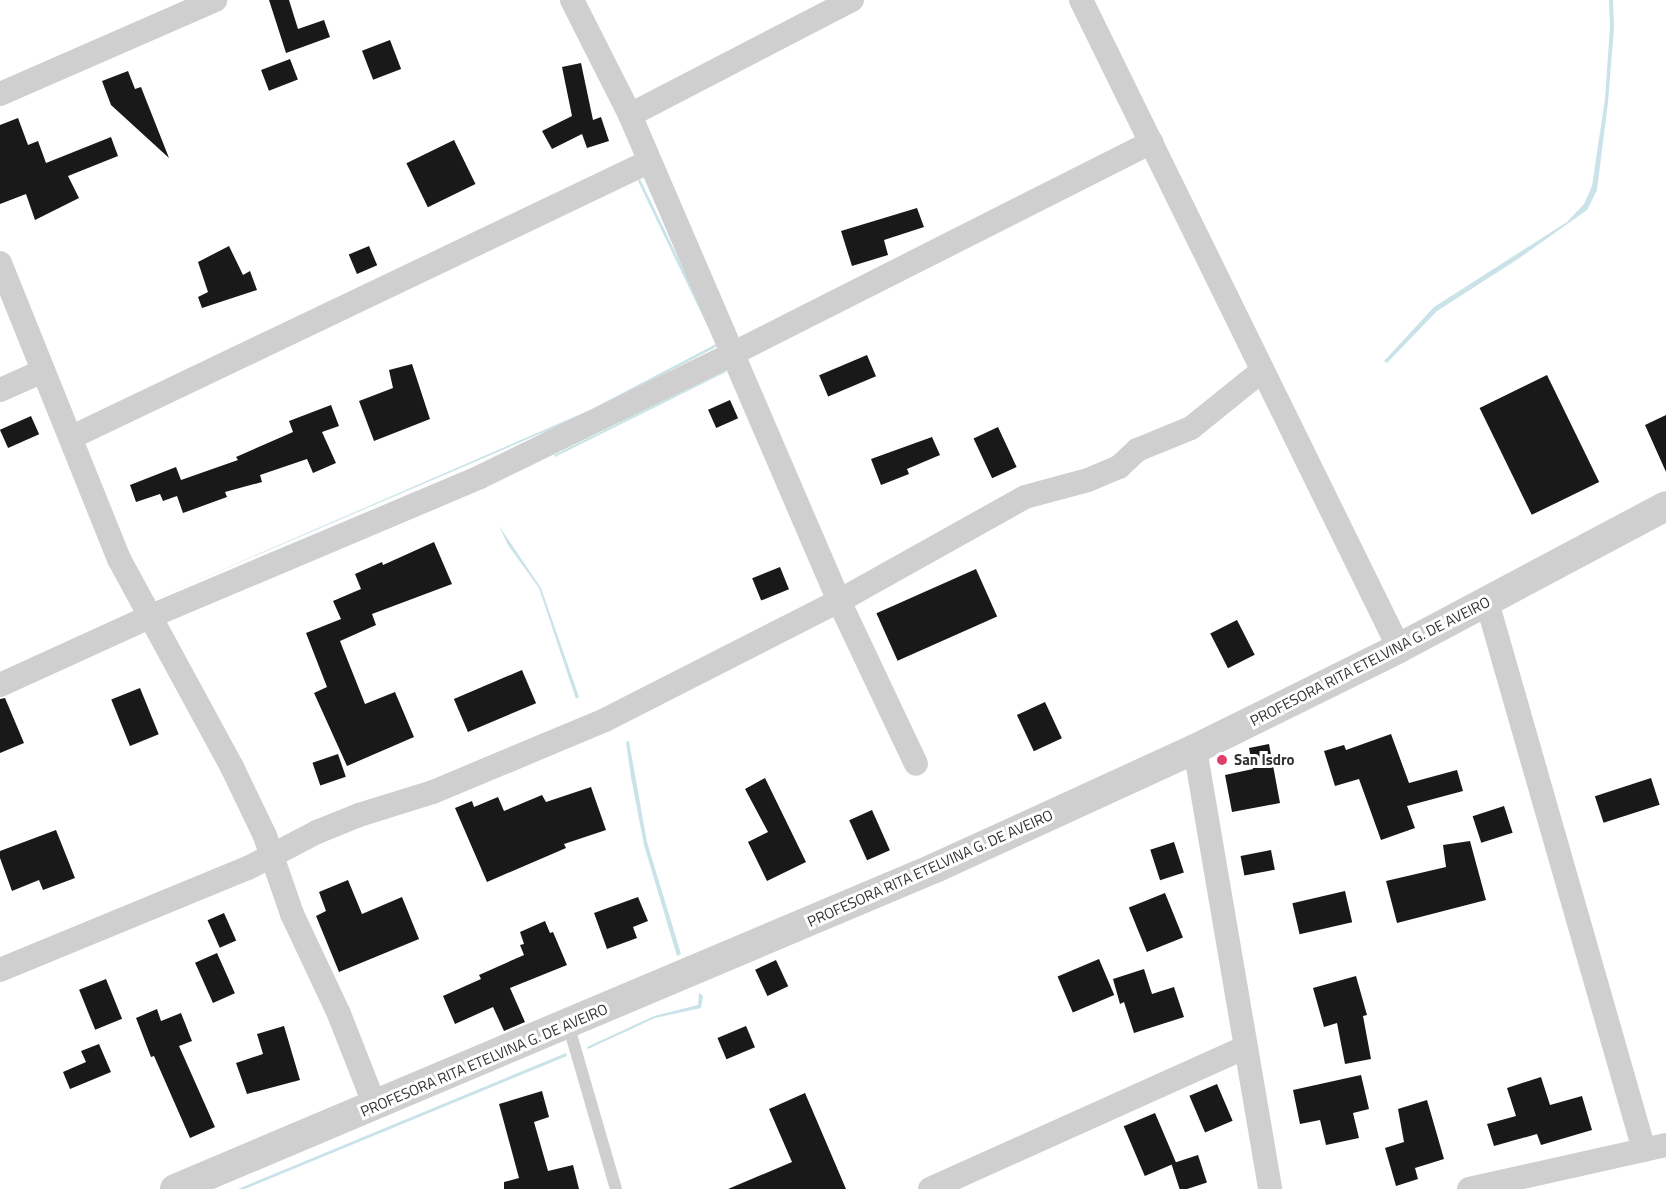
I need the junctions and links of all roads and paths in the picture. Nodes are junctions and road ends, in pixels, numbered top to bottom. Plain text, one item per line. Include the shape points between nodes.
1 (215, 0) edge
2 (572, 0) edge
3 (852, 0) edge
4 (1081, 0) edge
5 (0, 94) edge
6 (630, 115) junction
7 (1151, 142) junction
8 (648, 162) junction
9 (0, 263) edge
10 (732, 354) junction
11 (1263, 370) junction
12 (42, 371) junction
13 (0, 390) edge
14 (72, 438) junction
15 (1666, 506) edge
16 (839, 601) junction
17 (1487, 602) junction
18 (149, 617) junction
19 (1399, 648) junction
20 (0, 685) edge
21 (1196, 749) junction
22 (916, 764) dead end
23 (272, 856) junction
24 (0, 970) edge
25 (568, 1024) junction
26 (1246, 1047) junction
27 (375, 1106) junction
28 (1655, 1148) edge
29 (979, 1179) edge
30 (177, 1189) edge
31 (616, 1189) edge
32 (930, 1189) edge
33 (1270, 1189) edge
34 (1469, 1189) edge

1 - 5 street
2 - 6 street
3 - 6 street
4 - 7 street
6 - 8 street
7 - 10 street
7 - 11 street
8 - 10 street
8 - 14 street
9 - 12 street
10 - 16 street
10 - 18 street via 480,477
11 - 16 street via 1191,428 1137,450 1119,467 1101,476 1025,497
11 - 19 street
12 - 13 street
12 - 14 street
14 - 18 street via 118,559
15 - 17 street, PROFESORA RITA ETELVINA G. DE AVEIRO
16 - 22 street
16 - 23 street via 562,739 433,792 348,820
17 - 19 street, PROFESORA RITA ETELVINA G. DE AVEIRO
17 - 28 street
18 - 20 street
18 - 23 street via 232,767
19 - 21 street, PROFESORA RITA ETELVINA G. DE AVEIRO
21 - 25 street, PROFESORA RITA ETELVINA G. DE AVEIRO via 935,868
21 - 26 street
23 - 24 street
23 - 27 street via 292,914 339,1014
25 - 27 street, PROFESORA RITA ETELVINA G. DE AVEIRO
25 - 31 lane
26 - 29 street
26 - 33 street
27 - 30 street, PROFESORA RITA ETELVINA G. DE AVEIRO
28 - 34 street
29 - 32 street

